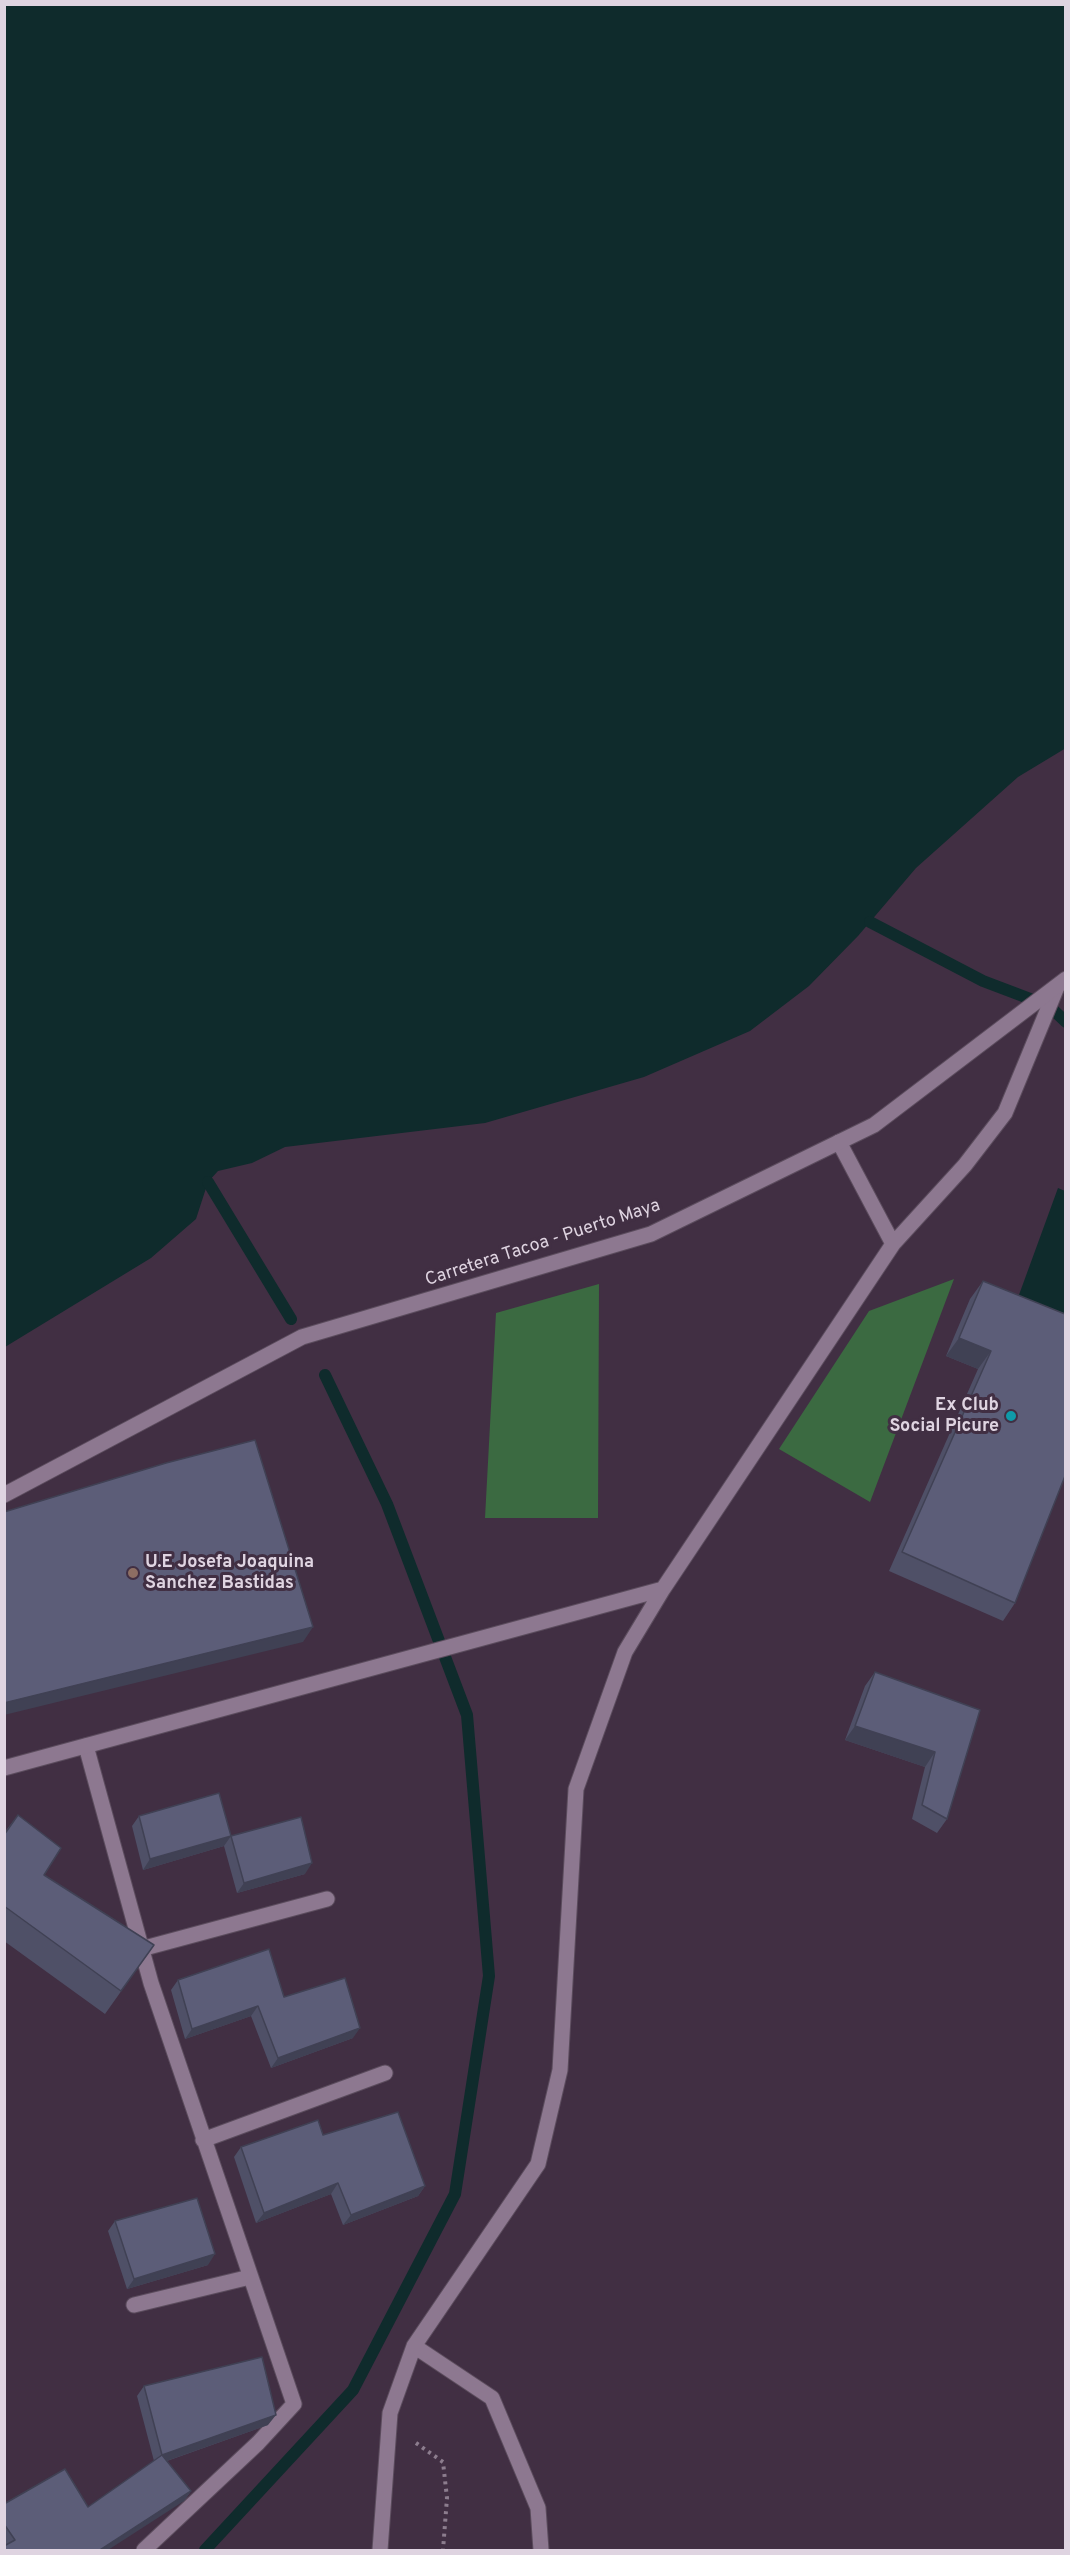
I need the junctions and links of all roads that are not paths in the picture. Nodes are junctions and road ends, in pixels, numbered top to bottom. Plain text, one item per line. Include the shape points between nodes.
1 (1061, 983) edge
2 (839, 1142) junction
3 (893, 1244) junction
4 (4, 1495) edge
5 (663, 1589) junction
6 (86, 1746) junction
7 (4, 1768) edge
8 (327, 1899) dead end
9 (141, 1949) junction
10 (385, 2073) dead end
11 (203, 2140) junction
12 (250, 2277) junction
13 (134, 2305) dead end
14 (414, 2346) junction
15 (144, 2550) edge
16 (380, 2550) edge
17 (541, 2550) edge

1 - 2 street, Carretera Tacoa - Puerto Maya via 874,1125
1 - 3 street via 1005,1113 965,1165
2 - 3 street
2 - 4 street, Carretera Tacoa - Puerto Maya via 651,1234 302,1337
3 - 5 street
5 - 6 street
5 - 14 street via 625,1652 576,1789 560,2070 538,2164
6 - 7 street
6 - 9 street
8 - 9 street
9 - 11 street
10 - 11 street
11 - 12 street
12 - 13 street
12 - 15 street via 294,2404
14 - 16 street via 390,2414
14 - 17 street via 492,2398 538,2508

